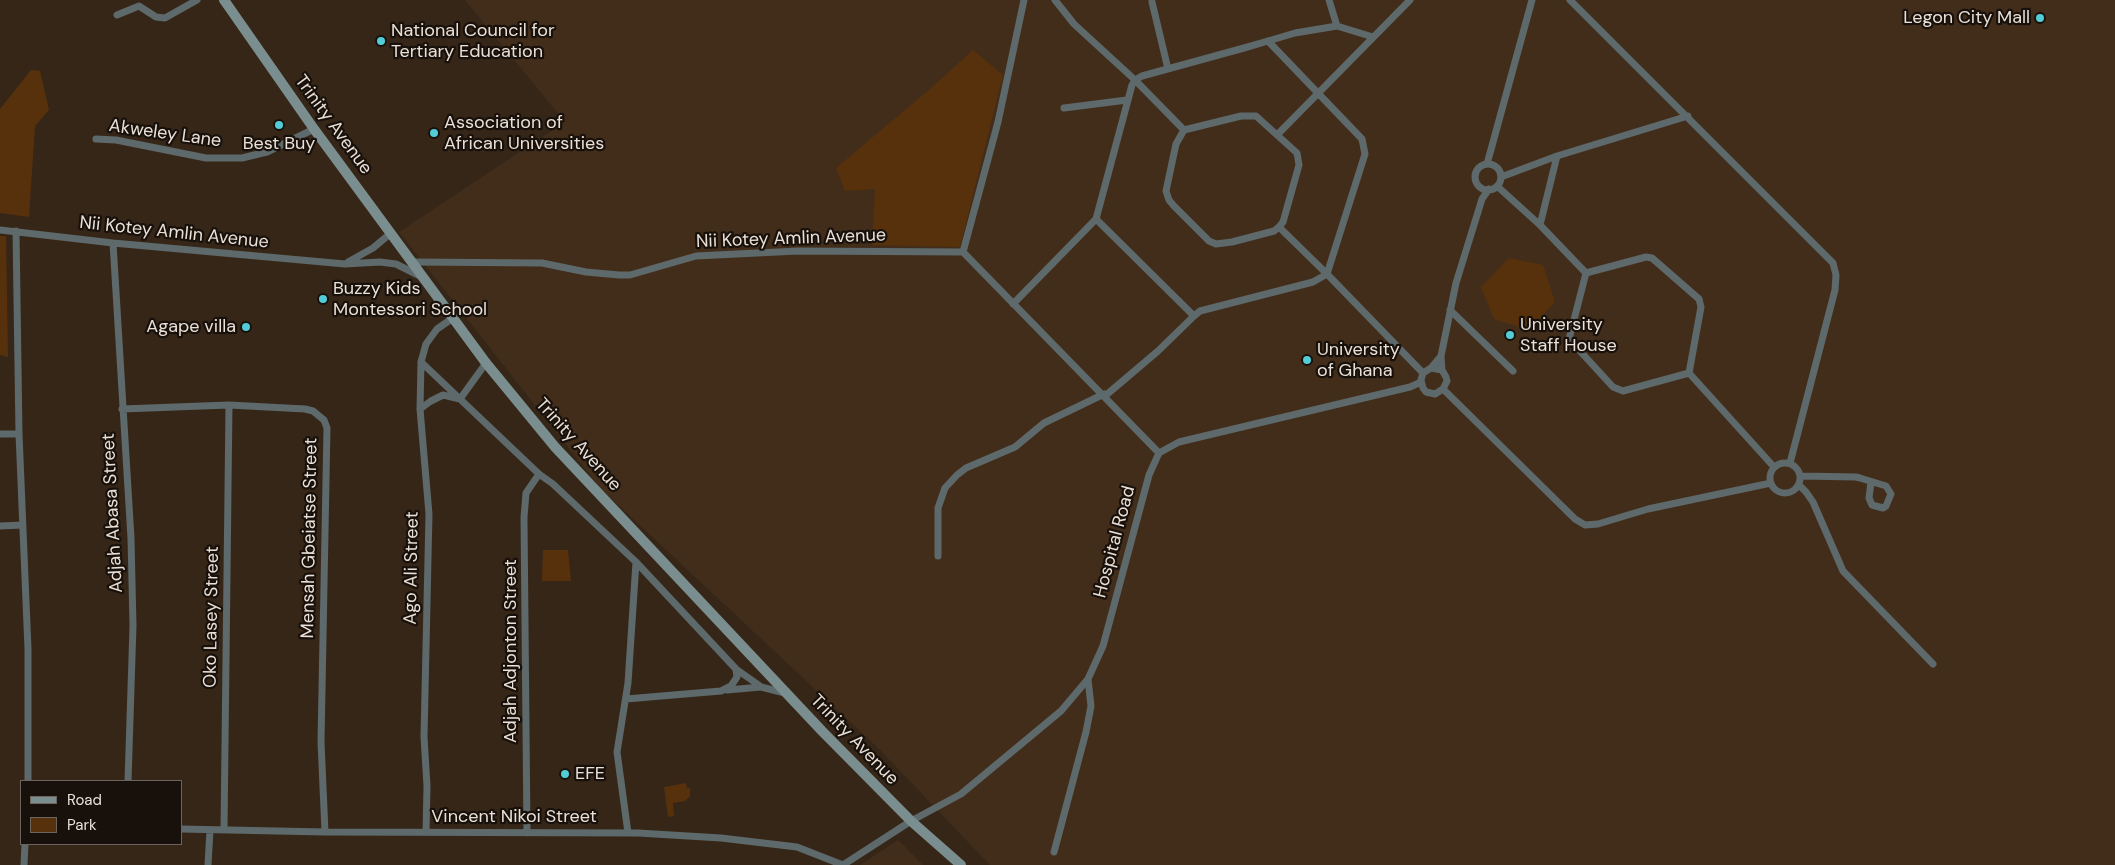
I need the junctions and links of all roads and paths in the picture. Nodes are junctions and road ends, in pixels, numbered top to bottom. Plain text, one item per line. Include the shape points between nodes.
1 (197, 0) edge
2 (224, 0) edge
3 (1024, 0) edge
4 (1055, 0) edge
5 (1329, 0) edge
6 (1410, 0) edge
7 (1532, 0) edge
8 (1570, 0) edge
9 (1152, 2) dead end
10 (116, 15) dead end
11 (1337, 26) junction
12 (1373, 37) junction
13 (1268, 41) junction
14 (1168, 69) junction
15 (1135, 80) junction
16 (1318, 92) junction
17 (1127, 100) junction
18 (1064, 108) dead end
19 (1688, 116) junction
20 (314, 129) junction
21 (1184, 130) junction
22 (1277, 134) junction
23 (96, 139) dead end
24 (1557, 156) junction
25 (1490, 165) junction
26 (1500, 177) junction
27 (1480, 186) junction
28 (1497, 186) junction
29 (1489, 189) junction
30 (1482, 199) junction
31 (1096, 219) junction
32 (1540, 225) junction
33 (1279, 227) junction
34 (0, 230) edge
35 (16, 231) junction
36 (391, 233) junction
37 (113, 243) junction
38 (963, 252) junction
39 (413, 262) junction
40 (345, 264) junction
41 (1586, 273) junction
42 (1327, 274) junction
43 (425, 278) junction
44 (1013, 304) junction
45 (1450, 310) junction
46 (1194, 316) junction
47 (453, 318) junction
48 (1441, 356) junction
49 (421, 362) junction
50 (486, 363) junction
51 (1431, 368) junction
52 (1442, 370) junction
53 (1513, 370) dead end
54 (1423, 373) junction
55 (1689, 373) junction
56 (1422, 385) junction
57 (1444, 389) junction
58 (1104, 395) junction
59 (460, 399) junction
60 (229, 405) junction
61 (122, 409) junction
62 (420, 409) junction
63 (0, 434) edge
64 (19, 434) junction
65 (1159, 453) junction
66 (1790, 463) junction
67 (1774, 467) junction
68 (539, 474) junction
69 (1800, 476) junction
70 (1871, 482) dead end
71 (1771, 483) junction
72 (1799, 485) junction
73 (22, 525) junction
74 (0, 526) edge
75 (938, 556) dead end
76 (636, 562) junction
77 (1933, 664) dead end
78 (736, 669) junction
79 (1088, 679) junction
80 (761, 687) junction
81 (722, 691) junction
82 (786, 693) junction
83 (626, 699) junction
84 (28, 780) edge
85 (128, 780) edge
86 (911, 821) junction
87 (182, 829) edge
88 (224, 829) junction
89 (210, 830) junction
90 (325, 832) junction
91 (426, 832) junction
92 (527, 832) junction
93 (628, 833) junction
94 (25, 845) edge
95 (1054, 852) dead end
96 (24, 865) edge
97 (208, 865) edge
98 (843, 865) edge
99 (961, 865) edge

1 - 10 street via 165,18 156,17 139,6
2 - 20 street, Trinity Avenue
3 - 38 street via 998,122
4 - 15 street via 1074,24
5 - 11 street
6 - 12 street
7 - 25 street
8 - 19 street
9 - 14 street
11 - 12 street
11 - 13 street
12 - 16 street
13 - 14 street
13 - 16 street
14 - 15 street
15 - 17 street
15 - 21 street
16 - 22 street
16 - 42 street via 1365,147
17 - 18 street
17 - 31 street
19 - 24 street
19 - 66 street via 1824,253 1836,275 1835,290
20 - 23 street, Akweley Lane via 267,152 242,158 206,158
20 - 36 street, Trinity Avenue
21 - 22 street via 1241,116 1256,116
21 - 33 street via 1176,144 1166,191 1174,206 1216,244
22 - 33 street via 1297,153 1299,165
24 - 26 street
24 - 32 street
25 - 26 street via 1500,173
25 - 27 street via 1481,166 1476,174
26 - 28 street
27 - 29 street
27 - 30 street
28 - 29 street
28 - 32 street
29 - 30 street
30 - 45 street
31 - 44 street
31 - 46 street
32 - 41 street
33 - 42 street
34 - 35 street, Nii Kotey Amlin Avenue
35 - 37 street, Nii Kotey Amlin Avenue
35 - 64 street
36 - 39 street, Trinity Avenue
36 - 40 street
37 - 40 street, Nii Kotey Amlin Avenue
37 - 61 street, Adjah Abasa Street
38 - 39 street, Nii Kotey Amlin Avenue via 798,251 696,256 620,275 542,263
38 - 44 street
39 - 43 street, Trinity Avenue
40 - 43 street, Nii Kotey Amlin Avenue via 396,264
41 - 55 street via 1652,258 1699,299 1701,307
41 - 55 street via 1568,340 1613,387 1623,391
42 - 46 street via 1313,282 1200,311
42 - 54 street
43 - 47 street, Trinity Avenue
44 - 58 street
45 - 48 street
45 - 53 street
46 - 58 street via 1158,351
47 - 49 street, Ago Ali Street via 437,329 426,344
47 - 50 street, Trinity Avenue
48 - 51 street
48 - 52 street
49 - 59 street
49 - 62 street, Ago Ali Street
50 - 59 street
50 - 82 street, Trinity Avenue via 555,447
51 - 52 street
51 - 54 street
52 - 57 street via 1447,381
54 - 56 street
55 - 67 street
56 - 57 street via 1426,392 1435,394
56 - 65 street via 1179,442
57 - 71 street via 1575,519 1585,525
58 - 65 street
58 - 75 street via 1044,423 1015,447 957,475 945,488 938,508
59 - 62 street via 443,395
59 - 68 street
60 - 61 street, Mensah Gbeiatse Street
60 - 88 street, Oko Lasey Street
60 - 90 street, Mensah Gbeiatse Street via 305,409 324,420 327,428 321,742
61 - 85 street, Adjah Abasa Street via 133,626
62 - 91 street, Ago Ali Street via 429,514 424,737 428,786
63 - 64 street
64 - 73 street
65 - 79 street, Hospital Road via 1149,475 1103,646
66 - 67 street
66 - 69 street
67 - 71 street
68 - 76 street
68 - 92 street, Adjah Adjonton Street via 526,493 524,517
69 - 70 street via 1856,477
69 - 72 street
71 - 72 street via 1784,493
72 - 77 street via 1813,502 1843,571
73 - 74 street
73 - 84 street via 28,650
76 - 78 street
76 - 83 street
78 - 80 street
78 - 81 street via 736,678 731,686
79 - 86 street, Hospital Road via 1061,711 961,794
79 - 95 street via 1091,706
80 - 81 street
80 - 82 street
81 - 83 street
82 - 86 street, Trinity Avenue
83 - 93 street via 617,752
86 - 98 street, Hospital Road
86 - 99 street, Trinity Avenue
87 - 89 street, Vincent Nikoi Street
88 - 89 street, Vincent Nikoi Street
88 - 90 street, Vincent Nikoi Street
89 - 97 street
90 - 91 street, Vincent Nikoi Street
91 - 92 street, Vincent Nikoi Street
92 - 93 street, Vincent Nikoi Street
93 - 98 street, Vincent Nikoi Street via 721,838 797,848
94 - 96 street

